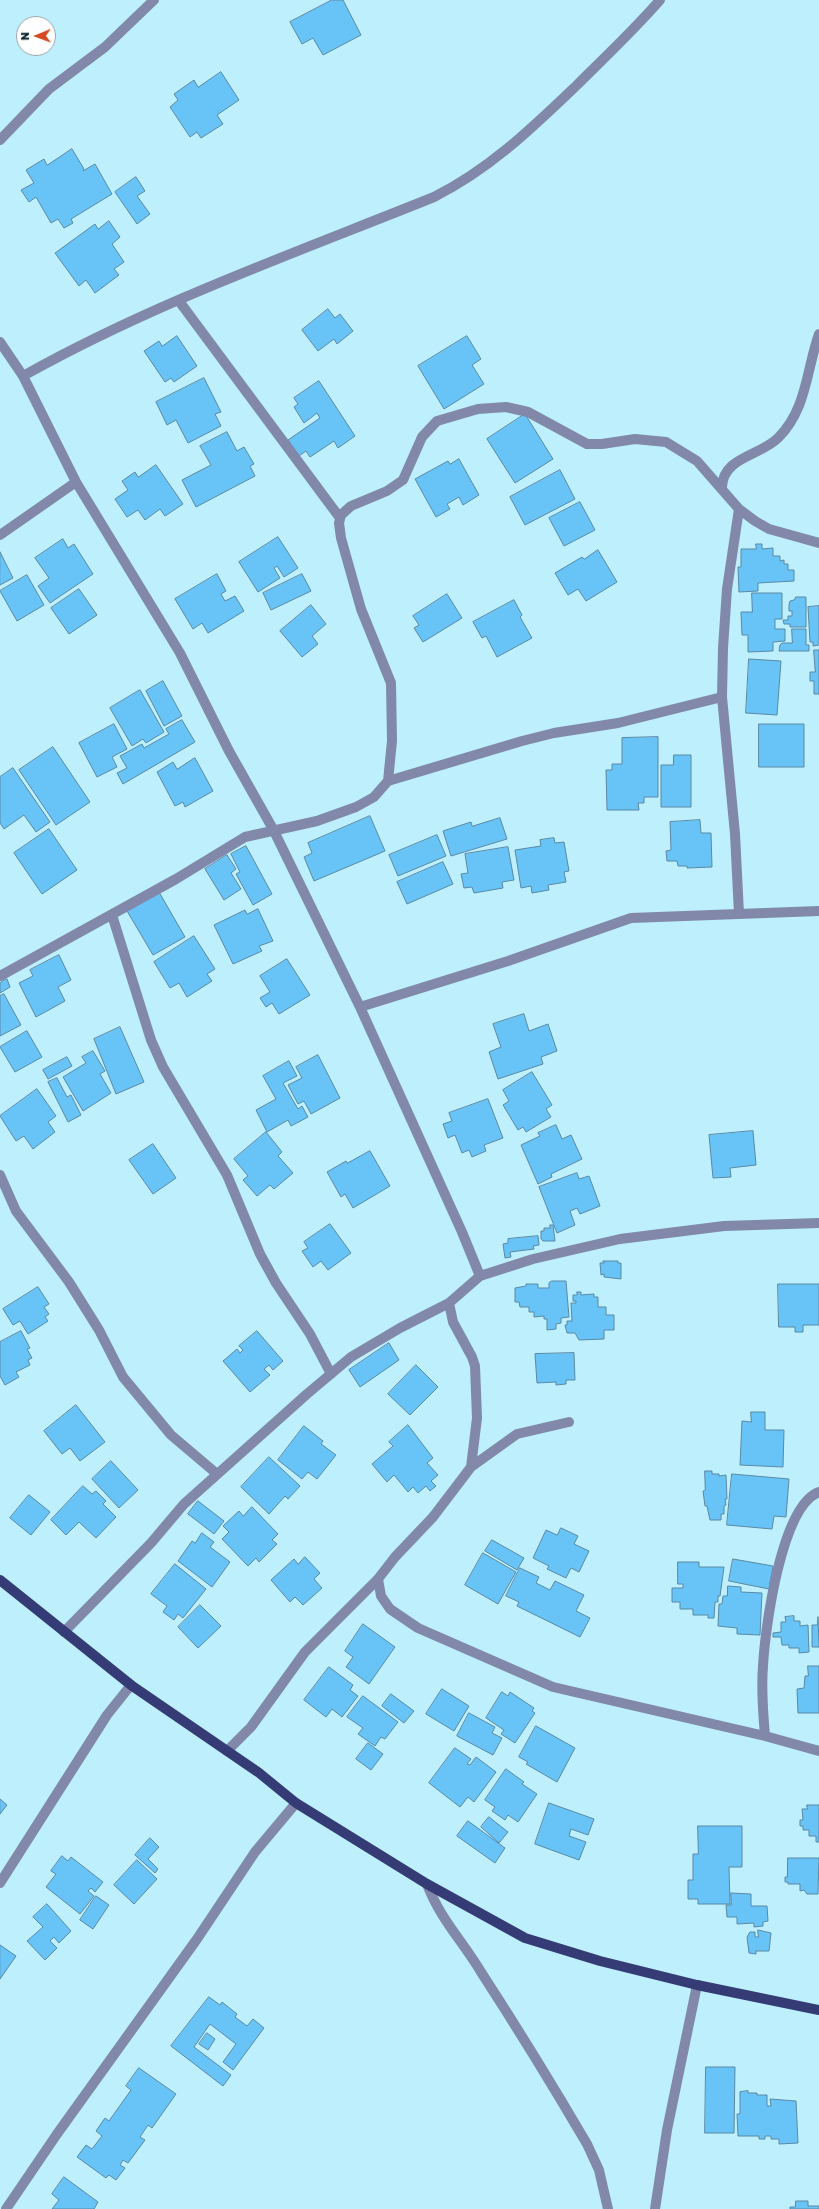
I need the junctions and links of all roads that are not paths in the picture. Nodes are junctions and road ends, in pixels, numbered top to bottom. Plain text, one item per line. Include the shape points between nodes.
1 (154, 0) edge
2 (660, 0) edge
3 (0, 140) edge
4 (179, 301) junction
5 (819, 334) edge
6 (0, 342) edge
7 (23, 376) junction
8 (76, 482) junction
9 (722, 487) junction
10 (739, 509) junction
11 (340, 518) junction
12 (0, 535) edge
13 (819, 543) edge
14 (722, 697) junction
15 (388, 781) junction
16 (274, 830) junction
17 (819, 911) edge
18 (739, 914) junction
19 (112, 915) junction
20 (0, 976) edge
21 (360, 1007) junction
22 (0, 1175) edge
23 (819, 1223) edge
24 (480, 1276) junction
25 (449, 1303) junction
26 (331, 1374) junction
27 (569, 1422) dead end
28 (471, 1467) junction
29 (217, 1474) junction
30 (819, 1492) edge
31 (0, 1580) edge
32 (378, 1580) junction
33 (64, 1632) junction
34 (131, 1685) junction
35 (765, 1736) junction
36 (819, 1751) edge
37 (227, 1752) junction
38 (296, 1803) junction
39 (0, 1883) edge
40 (427, 1884) junction
41 (697, 1985) junction
42 (819, 2010) edge
43 (6, 2209) edge
44 (608, 2209) edge
45 (655, 2209) edge

1 - 3 street via 105,47 49,89
2 - 4 street via 627,37 522,137 458,185
4 - 7 street via 96,338
4 - 11 street
5 - 9 street via 806,387 794,418 787,429 771,444 730,466 725,473
6 - 7 street
7 - 8 street
8 - 12 street
8 - 16 street via 180,653 229,751
9 - 10 street
9 - 11 street via 697,461 666,442 642,439 587,444 528,412 516,408 493,407 453,415 432,425 422,437 403,480 387,491 352,506
10 - 13 street via 769,529
10 - 14 street via 727,589
11 - 15 street via 341,538 361,610 391,683 392,741
14 - 15 street via 613,724 522,741
14 - 18 street via 735,834
15 - 16 street via 374,797 356,807 318,821
16 - 19 street via 245,837 227,846 176,879
16 - 21 street
17 - 18 street
18 - 21 street via 631,918 508,961
19 - 20 street
19 - 26 street via 151,1040 163,1067 227,1176 260,1254 310,1334
21 - 24 street
22 - 29 street via 16,1211 69,1282 99,1330 123,1377 171,1435
23 - 24 street via 724,1226 620,1239 533,1259
24 - 25 street
25 - 26 street via 351,1357
25 - 28 street via 458,1334 474,1362 477,1418
26 - 29 street
27 - 28 street via 517,1434
28 - 32 street via 433,1517 395,1556
29 - 33 street via 184,1504 152,1543
30 - 35 street via 809,1498 794,1519 768,1614 763,1667
31 - 33 main road
32 - 35 street via 381,1596 390,1609 418,1628 553,1687
32 - 37 street via 305,1652 252,1727
33 - 34 main road
34 - 37 main road
34 - 39 street via 107,1715
35 - 36 street
37 - 38 main road
38 - 40 main road
38 - 43 street via 255,1852 197,1939 56,2134
40 - 41 main road via 525,1938 600,1961
40 - 44 street via 433,1902 483,1974 587,2144 599,2170
41 - 42 main road
41 - 45 street

